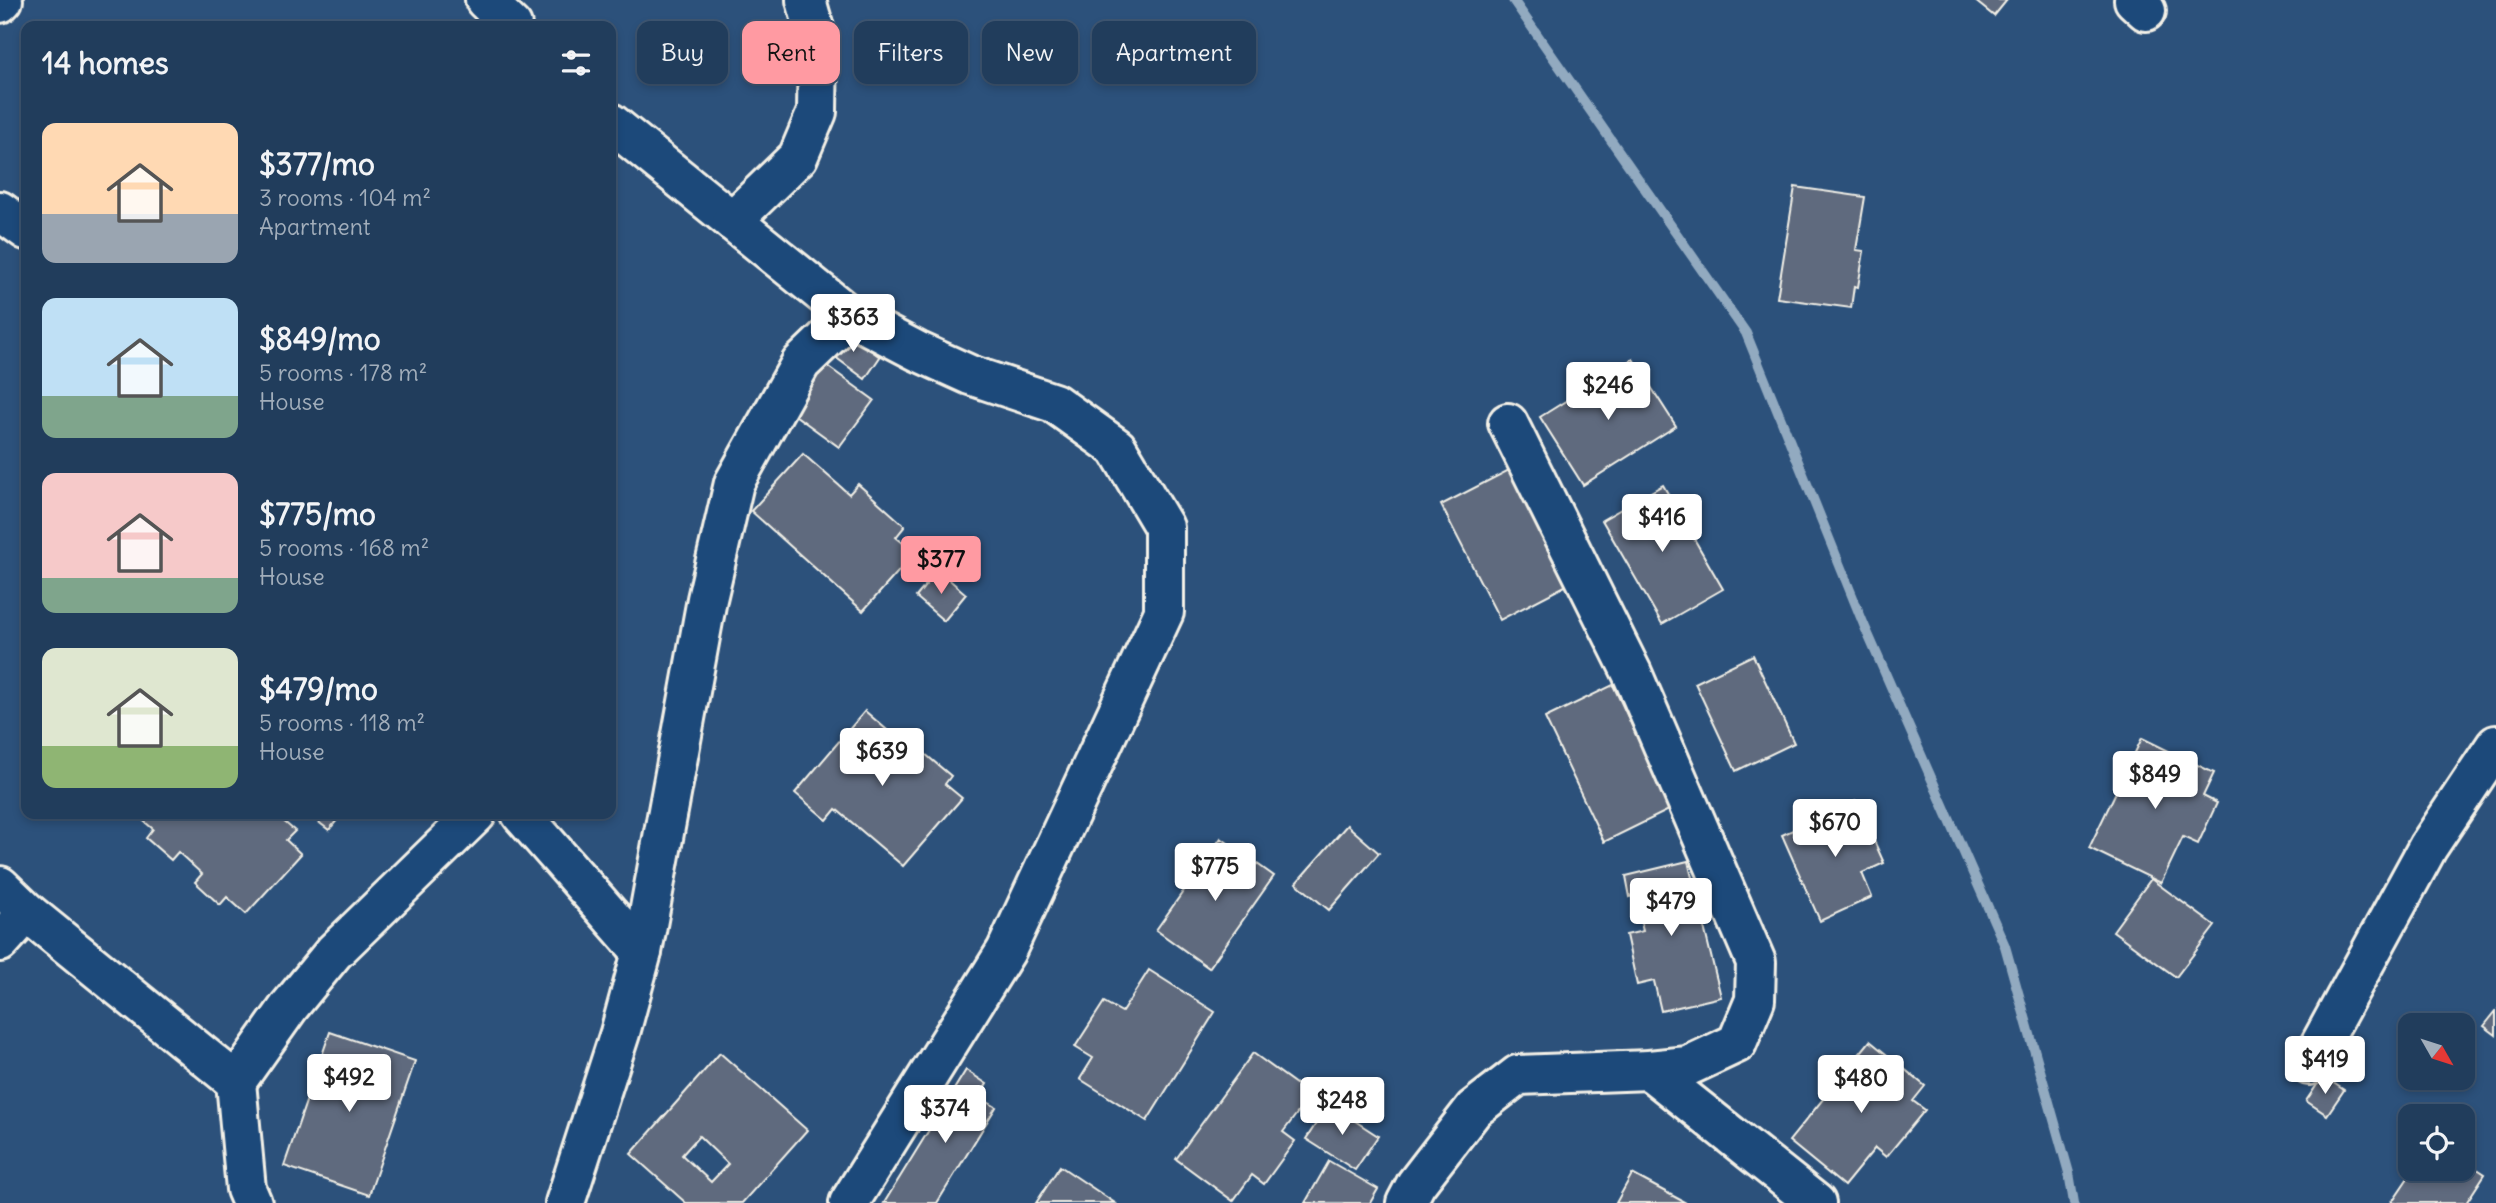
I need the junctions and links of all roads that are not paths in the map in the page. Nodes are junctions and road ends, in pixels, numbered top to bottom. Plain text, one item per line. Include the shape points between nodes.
1 (485, 0) edge
2 (806, 0) edge
3 (507, 21) edge
4 (616, 126) edge
5 (0, 211) edge
6 (732, 221) junction
7 (21, 226) edge
8 (850, 316) junction
9 (1508, 424) dead end
10 (2496, 745) edge
11 (471, 819) edge
12 (525, 819) edge
13 (0, 886) edge
14 (27, 912) junction
15 (0, 942) edge
16 (642, 952) junction
17 (2309, 1065) dead end
18 (1649, 1070) junction
19 (236, 1082) junction
20 (252, 1203) edge
21 (565, 1203) edge
22 (849, 1203) edge
23 (1406, 1203) edge
24 (1816, 1203) edge

1 - 3 street
2 - 6 street via 818,42 817,112 798,158
4 - 6 street
5 - 7 street
6 - 8 street
8 - 16 street via 801,363 734,484 707,599
8 - 22 street via 970,375 1054,403 1117,448 1164,527 1164,612 1006,951
9 - 18 street via 1632,673 1756,962 1755,1000 1737,1043 1688,1066
10 - 17 street via 2428,846
11 - 19 street via 334,952
12 - 16 street
13 - 14 street
14 - 15 street
14 - 19 street
16 - 21 street
18 - 23 street via 1518,1075 1474,1109
18 - 24 street
19 - 20 street via 246,1189

